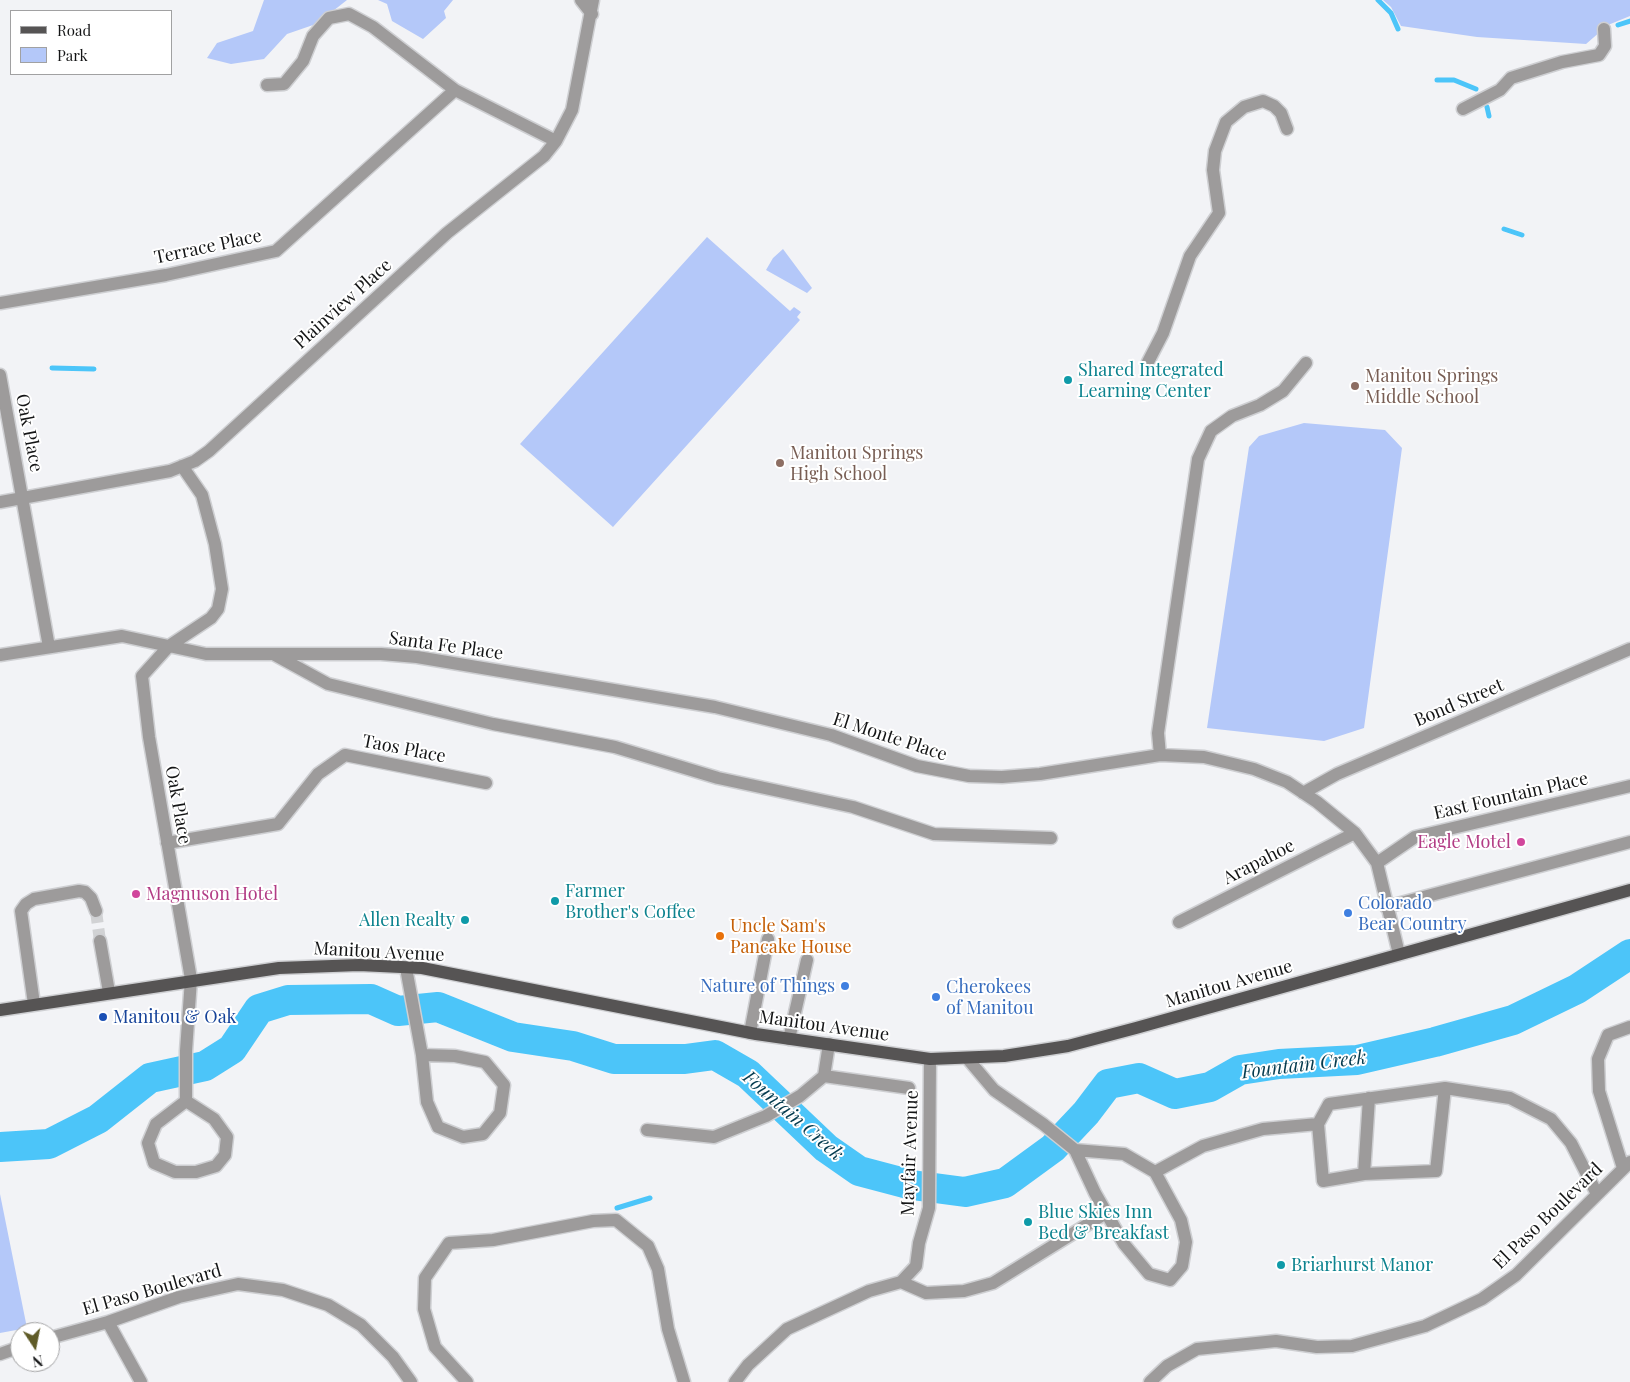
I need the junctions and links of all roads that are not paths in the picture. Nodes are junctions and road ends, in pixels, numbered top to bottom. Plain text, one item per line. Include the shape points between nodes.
1 (581, 0) edge
2 (594, 0) edge
3 (592, 14) junction
4 (1604, 29) dead end
5 (267, 85) dead end
6 (454, 90) junction
7 (1463, 108) dead end
8 (1287, 129) dead end
9 (556, 140) junction
10 (0, 303) edge
11 (1148, 362) dead end
12 (1306, 363) dead end
13 (0, 375) edge
14 (182, 466) junction
15 (24, 498) junction
16 (0, 502) edge
17 (169, 646) junction
18 (49, 647) junction
19 (1630, 649) edge
20 (273, 654) junction
21 (0, 655) edge
22 (612, 689) joint
23 (1160, 755) junction
24 (486, 783) dead end
25 (1630, 786) edge
26 (1303, 793) junction
27 (1355, 834) junction
28 (1051, 838) dead end
29 (1630, 842) edge
30 (167, 843) junction
31 (1377, 863) junction
32 (1630, 890) edge
33 (1386, 908) junction
34 (96, 911) tunnel mouth
35 (1179, 922) dead end
36 (768, 939) dead end
37 (100, 941) tunnel mouth
38 (1399, 954) junction
39 (807, 960) dead end
40 (406, 968) junction
41 (191, 980) junction
42 (109, 992) junction
43 (34, 1004) junction
44 (0, 1010) edge
45 (1630, 1027) edge
46 (750, 1033) junction
47 (790, 1039) junction
48 (829, 1044) junction
49 (422, 1055) junction
50 (967, 1058) junction
51 (930, 1059) junction
52 (824, 1076) junction
53 (909, 1088) dead end
54 (1444, 1088) junction
55 (1369, 1098) junction
56 (186, 1101) junction
57 (1318, 1124) junction
58 (647, 1130) dead end
59 (1075, 1150) junction
60 (1626, 1165) edge
61 (1155, 1172) junction
62 (1364, 1174) junction
63 (1597, 1194) junction
64 (1106, 1213) junction
65 (900, 1282) junction
66 (108, 1322) junction
67 (60, 1335) edge
68 (142, 1382) edge
69 (411, 1382) edge
70 (467, 1382) edge
71 (684, 1382) edge
72 (736, 1382) edge
73 (1150, 1382) edge

1 - 3 street
2 - 3 street, Plainview Place
3 - 9 street, Plainview Place via 574,103
4 - 7 street via 1605,46 1599,55 1562,62 1511,78 1500,90
5 - 6 street via 284,84 303,61 314,36 329,18 350,14 373,27
6 - 9 street
6 - 10 street, Terrace Place via 276,251 166,275
8 - 11 street via 1281,113 1263,101 1244,107 1226,122 1215,151 1213,170 1219,213 1190,256 1164,333
9 - 14 street, Plainview Place via 528,170 447,233 219,442 195,461
12 - 23 street via 1282,391 1260,405 1232,416 1212,431 1198,459 1158,734
13 - 15 street, Oak Place
14 - 15 street, Plainview Place via 157,474
14 - 17 street via 202,495 215,544 222,589 218,609 211,618
15 - 16 street, Plainview Place
15 - 18 street, Oak Place
17 - 18 street, Santa Fe Place via 122,636
17 - 20 street, Santa Fe Place via 206,654
17 - 30 street, Oak Place via 142,676
18 - 21 street, Santa Fe Place
19 - 26 street, Bond Street via 1337,774
20 - 22 street, Santa Fe Place via 417,657
20 - 28 street, Santa Fe Place via 328,684 493,724 615,748 718,778 853,807 934,834
22 - 23 street, El Monte Place via 715,707 831,735 917,766 953,774 986,777 1040,774
23 - 26 street, El Monte Place via 1226,761 1271,774
24 - 30 street, Taos Place via 345,755 318,774 278,824
25 - 31 street, East Fountain Place via 1415,837
26 - 27 street, El Monte Place
27 - 31 street, El Monte Place
27 - 35 street, Arapahoe
29 - 33 street
30 - 41 street, Oak Place
31 - 33 street, El Monte Place
32 - 38 main road, Manitou Avenue
33 - 38 street, El Monte Place
34 - 43 street via 86,892 79,891 34,899 26,904 21,912
36 - 46 street
37 - 42 street
38 - 50 main road, Manitou Avenue via 1068,1046
39 - 47 street
40 - 41 main road, Manitou Avenue via 307,966
40 - 46 main road, Manitou Avenue via 439,970
40 - 49 street
41 - 42 main road, Manitou Avenue
41 - 56 street, Oak Place
42 - 43 main road, Manitou Avenue
43 - 44 main road, Manitou Avenue
45 - 60 street via 1608,1035 1598,1059 1599,1091
46 - 47 main road, Manitou Avenue
47 - 48 main road, Manitou Avenue
48 - 51 main road, Manitou Avenue
48 - 52 street
49 - 49 street via 427,1102 438,1127 463,1138 483,1134 500,1113 504,1085 485,1062 455,1056
50 - 51 main road, Manitou Avenue
50 - 59 street via 994,1090
51 - 65 street, Mayfair Avenue via 929,1208 916,1266
52 - 53 street
52 - 58 street via 800,1096 766,1116 714,1137
54 - 55 street
54 - 62 street via 1436,1171
54 - 63 street via 1510,1098 1551,1119 1571,1143
55 - 57 street via 1329,1104
55 - 62 street
56 - 56 street via 156,1124 148,1143 154,1163 175,1172 196,1172 216,1166 225,1155 228,1137 214,1119
57 - 61 street via 1263,1129 1203,1146
57 - 62 street via 1323,1181
59 - 61 street via 1124,1154
59 - 64 street
60 - 63 street, El Paso Boulevard
61 - 64 street via 1181,1220 1186,1242 1182,1266 1170,1280 1149,1274 1124,1244
63 - 73 street, El Paso Boulevard via 1516,1276 1482,1299 1425,1326 1352,1346 1317,1347 1276,1341 1197,1349 1167,1366
64 - 65 street via 993,1283 964,1291 926,1293
65 - 72 street via 869,1291 788,1329 748,1365
66 - 67 street, El Paso Boulevard
66 - 68 street
66 - 69 street, El Paso Boulevard via 178,1297 238,1284 283,1290 328,1304 361,1325 393,1357
70 - 71 street via 435,1347 424,1309 425,1278 449,1243 493,1240 593,1221 616,1220 648,1246 658,1269 668,1328

